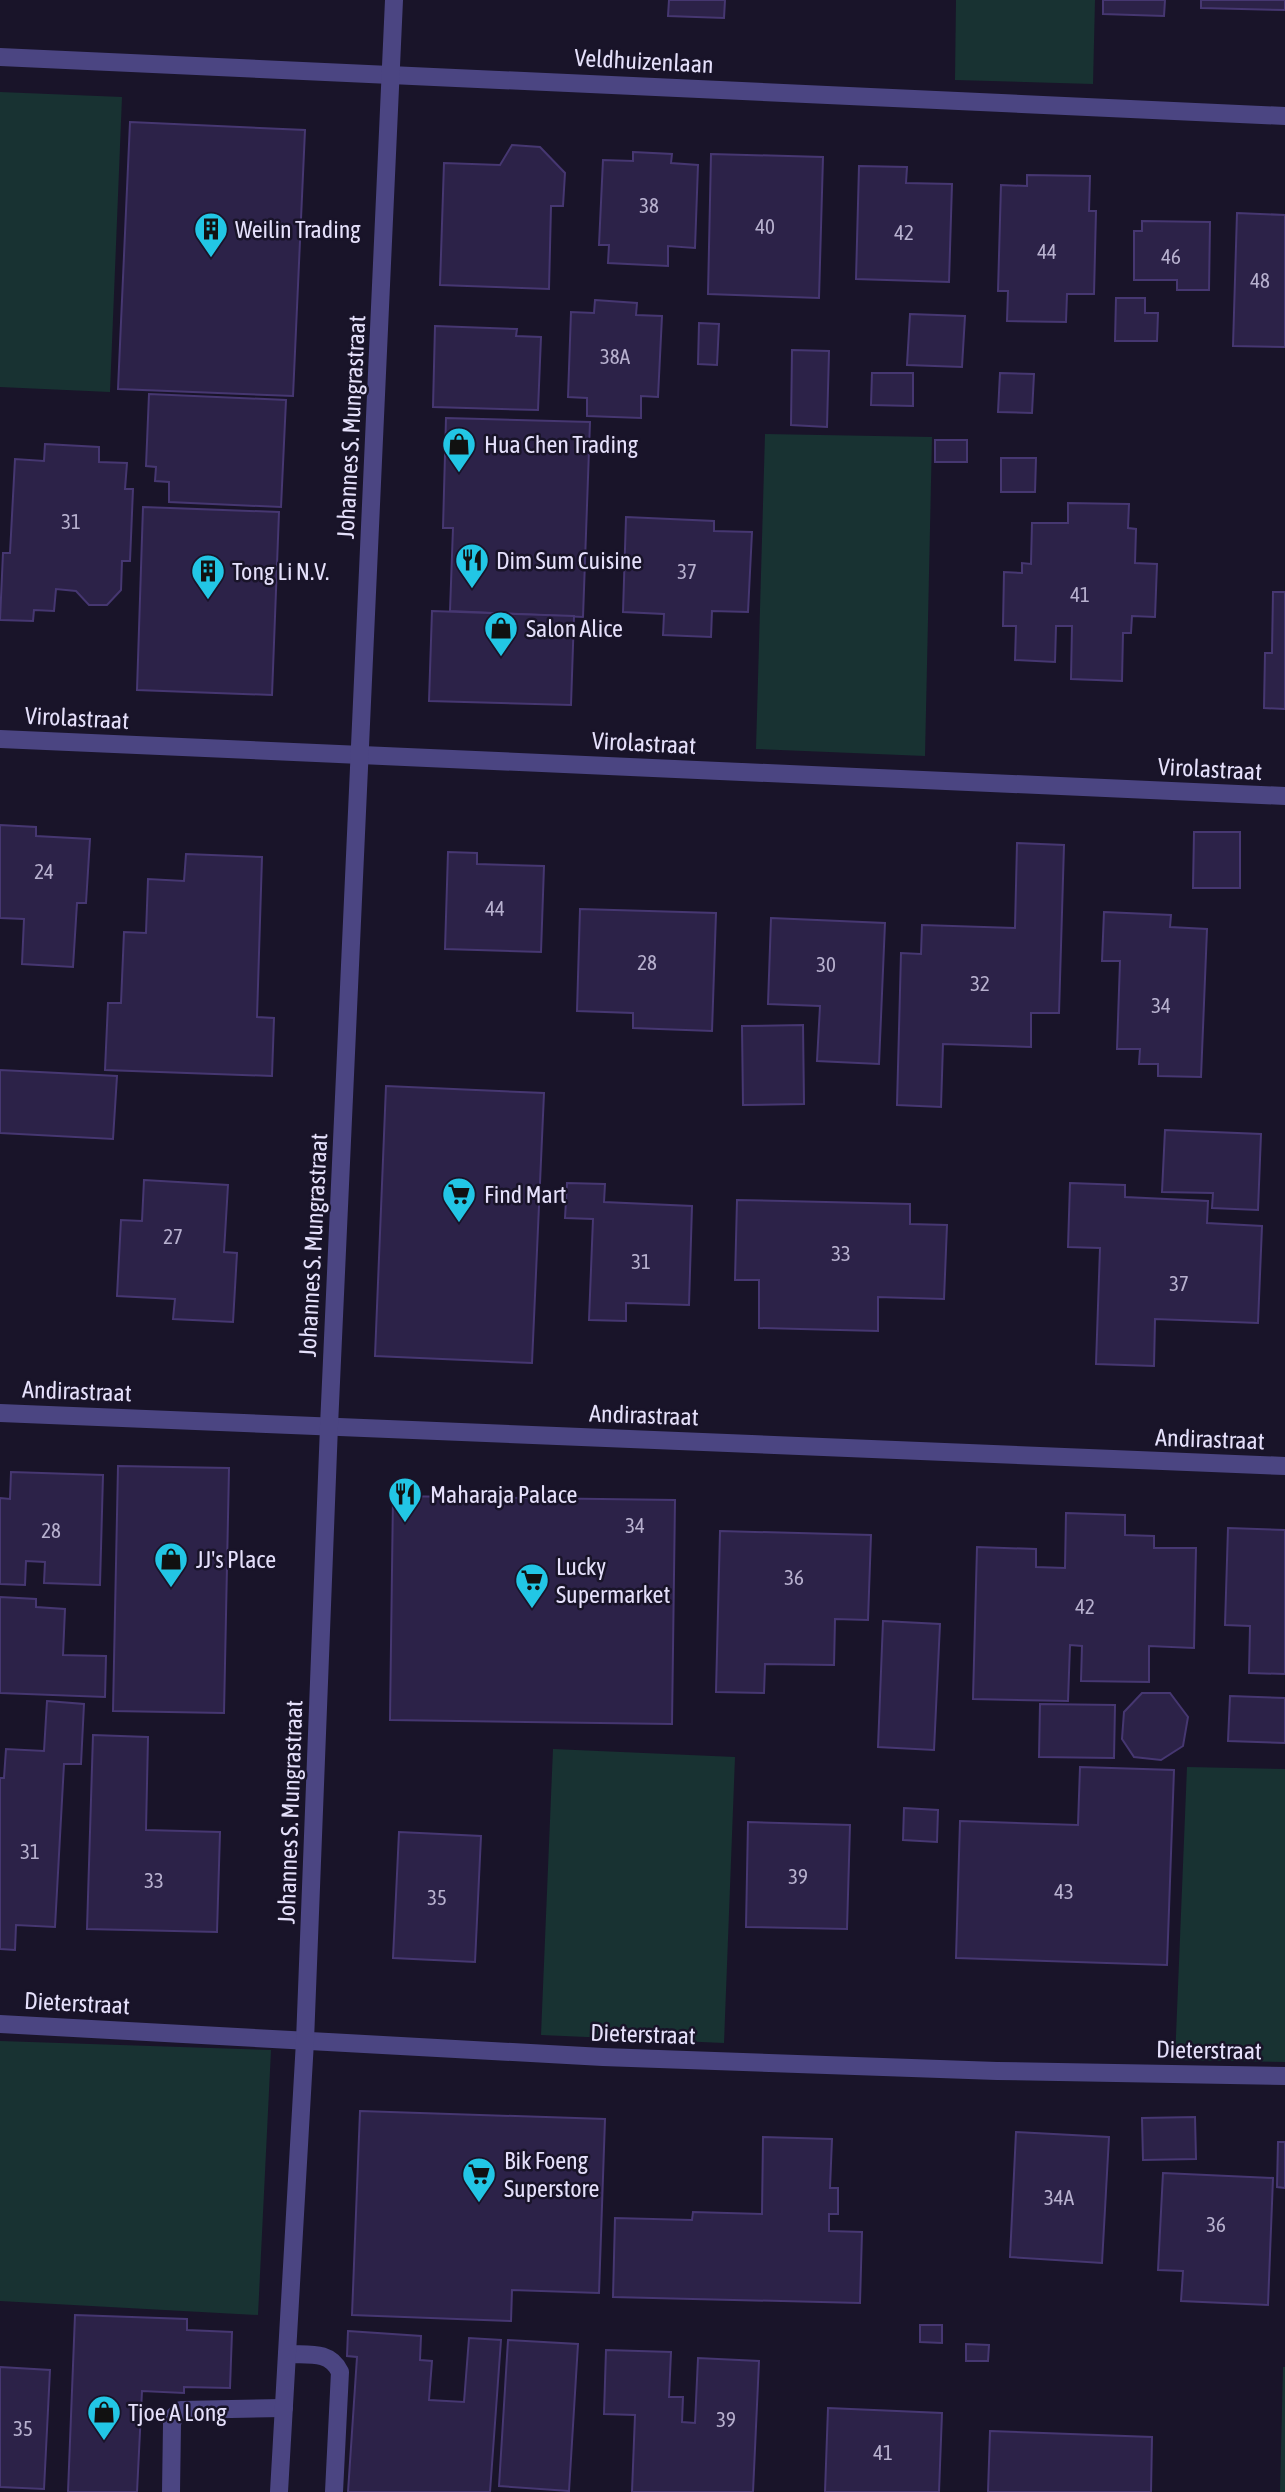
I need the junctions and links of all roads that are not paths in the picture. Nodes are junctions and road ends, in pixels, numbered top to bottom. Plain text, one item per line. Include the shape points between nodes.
1 (394, 0) edge
2 (0, 57) edge
3 (391, 73) junction
4 (1285, 117) edge
5 (0, 739) edge
6 (361, 755) junction
7 (1285, 796) edge
8 (0, 1413) edge
9 (330, 1426) junction
10 (1285, 1466) edge
11 (0, 2024) edge
12 (305, 2041) junction
13 (1285, 2076) edge
14 (287, 2354) junction
15 (284, 2408) junction
16 (171, 2492) edge
17 (279, 2492) edge
18 (334, 2492) edge

1 - 3 street, Johannes S. Mungrastraat
2 - 3 street, Veldhuizenlaan
3 - 4 street, Veldhuizenlaan
3 - 6 street, Johannes S. Mungrastraat
5 - 6 street, Virolastraat
6 - 7 street, Virolastraat
6 - 9 street, Johannes S. Mungrastraat
8 - 9 street, Andirastraat
9 - 10 street, Andirastraat
9 - 12 street, Johannes S. Mungrastraat
11 - 12 street, Dieterstraat
12 - 13 street, Dieterstraat via 617,2058
12 - 14 street, Johannes S. Mungrastraat
14 - 15 street, Johannes S. Mungrastraat
14 - 18 street via 328,2357 340,2372
15 - 16 street via 181,2410 172,2424
15 - 17 street, Johannes S. Mungrastraat

